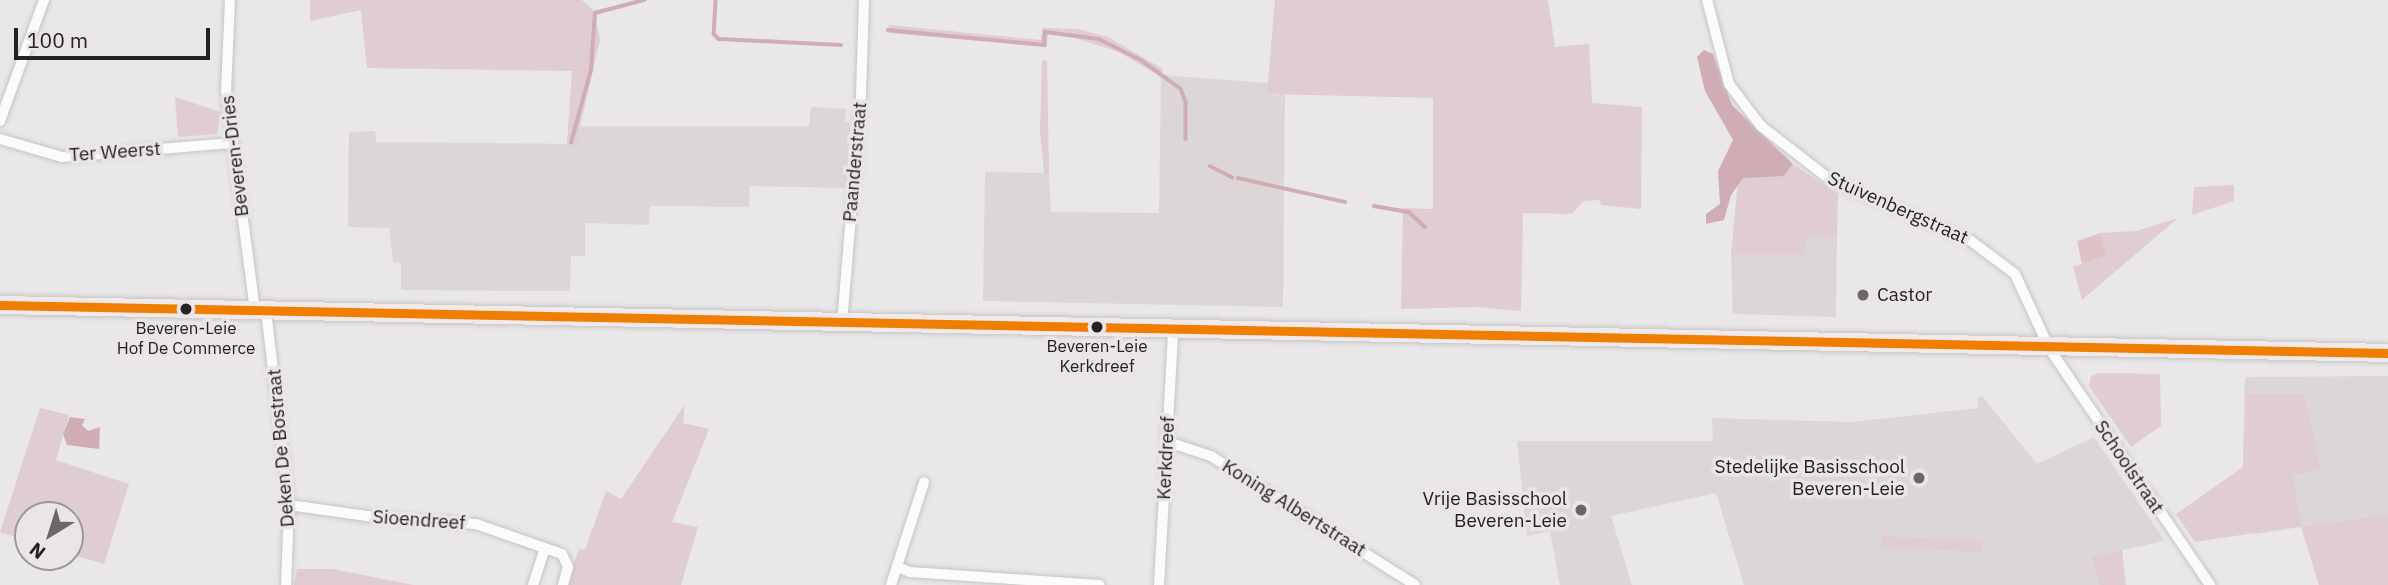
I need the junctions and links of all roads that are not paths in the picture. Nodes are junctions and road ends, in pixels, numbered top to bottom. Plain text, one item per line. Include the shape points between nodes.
1 (44, 0) edge
2 (230, 0) edge
3 (864, 0) edge
4 (1707, 0) edge
5 (0, 121) edge
6 (0, 139) edge
7 (232, 143) junction
8 (0, 305) edge
9 (260, 310) junction
10 (842, 323) junction
11 (1173, 331) junction
12 (2049, 348) junction
13 (2388, 353) edge
14 (1168, 442) junction
15 (924, 482) dead end
16 (289, 505) junction
17 (545, 548) junction
18 (898, 567) junction
19 (910, 572) junction
20 (286, 585) edge
21 (533, 585) edge
22 (563, 585) edge
23 (891, 585) edge
24 (909, 585) edge
25 (1100, 585) edge
26 (1159, 585) edge
27 (1415, 585) edge
28 (2210, 585) edge

1 - 5 street
2 - 7 street, Beveren-Dries via 226,90
3 - 10 street, Paanderstraat
4 - 12 street, Stuivenbergstraat via 1728,85 1746,111 1803,162 1832,181 1995,255 2015,274
6 - 7 street, Ter Weerst via 62,157
7 - 9 street, Beveren-Dries
8 - 9 main road
9 - 10 main road
9 - 16 street, Deken De Bostraat
10 - 11 main road
11 - 12 main road
11 - 14 street, Kerkdreef
12 - 13 main road
12 - 28 street, Schoolstraat
14 - 26 street, Kerkdreef
14 - 27 street, Koning Albertstraat via 1211,456
15 - 18 street
16 - 17 street, Sioendreef via 381,518 466,522
16 - 20 street, Deken De Bostraat
17 - 21 street
17 - 22 street via 566,559
18 - 19 street
18 - 23 street
19 - 24 street
19 - 25 street

